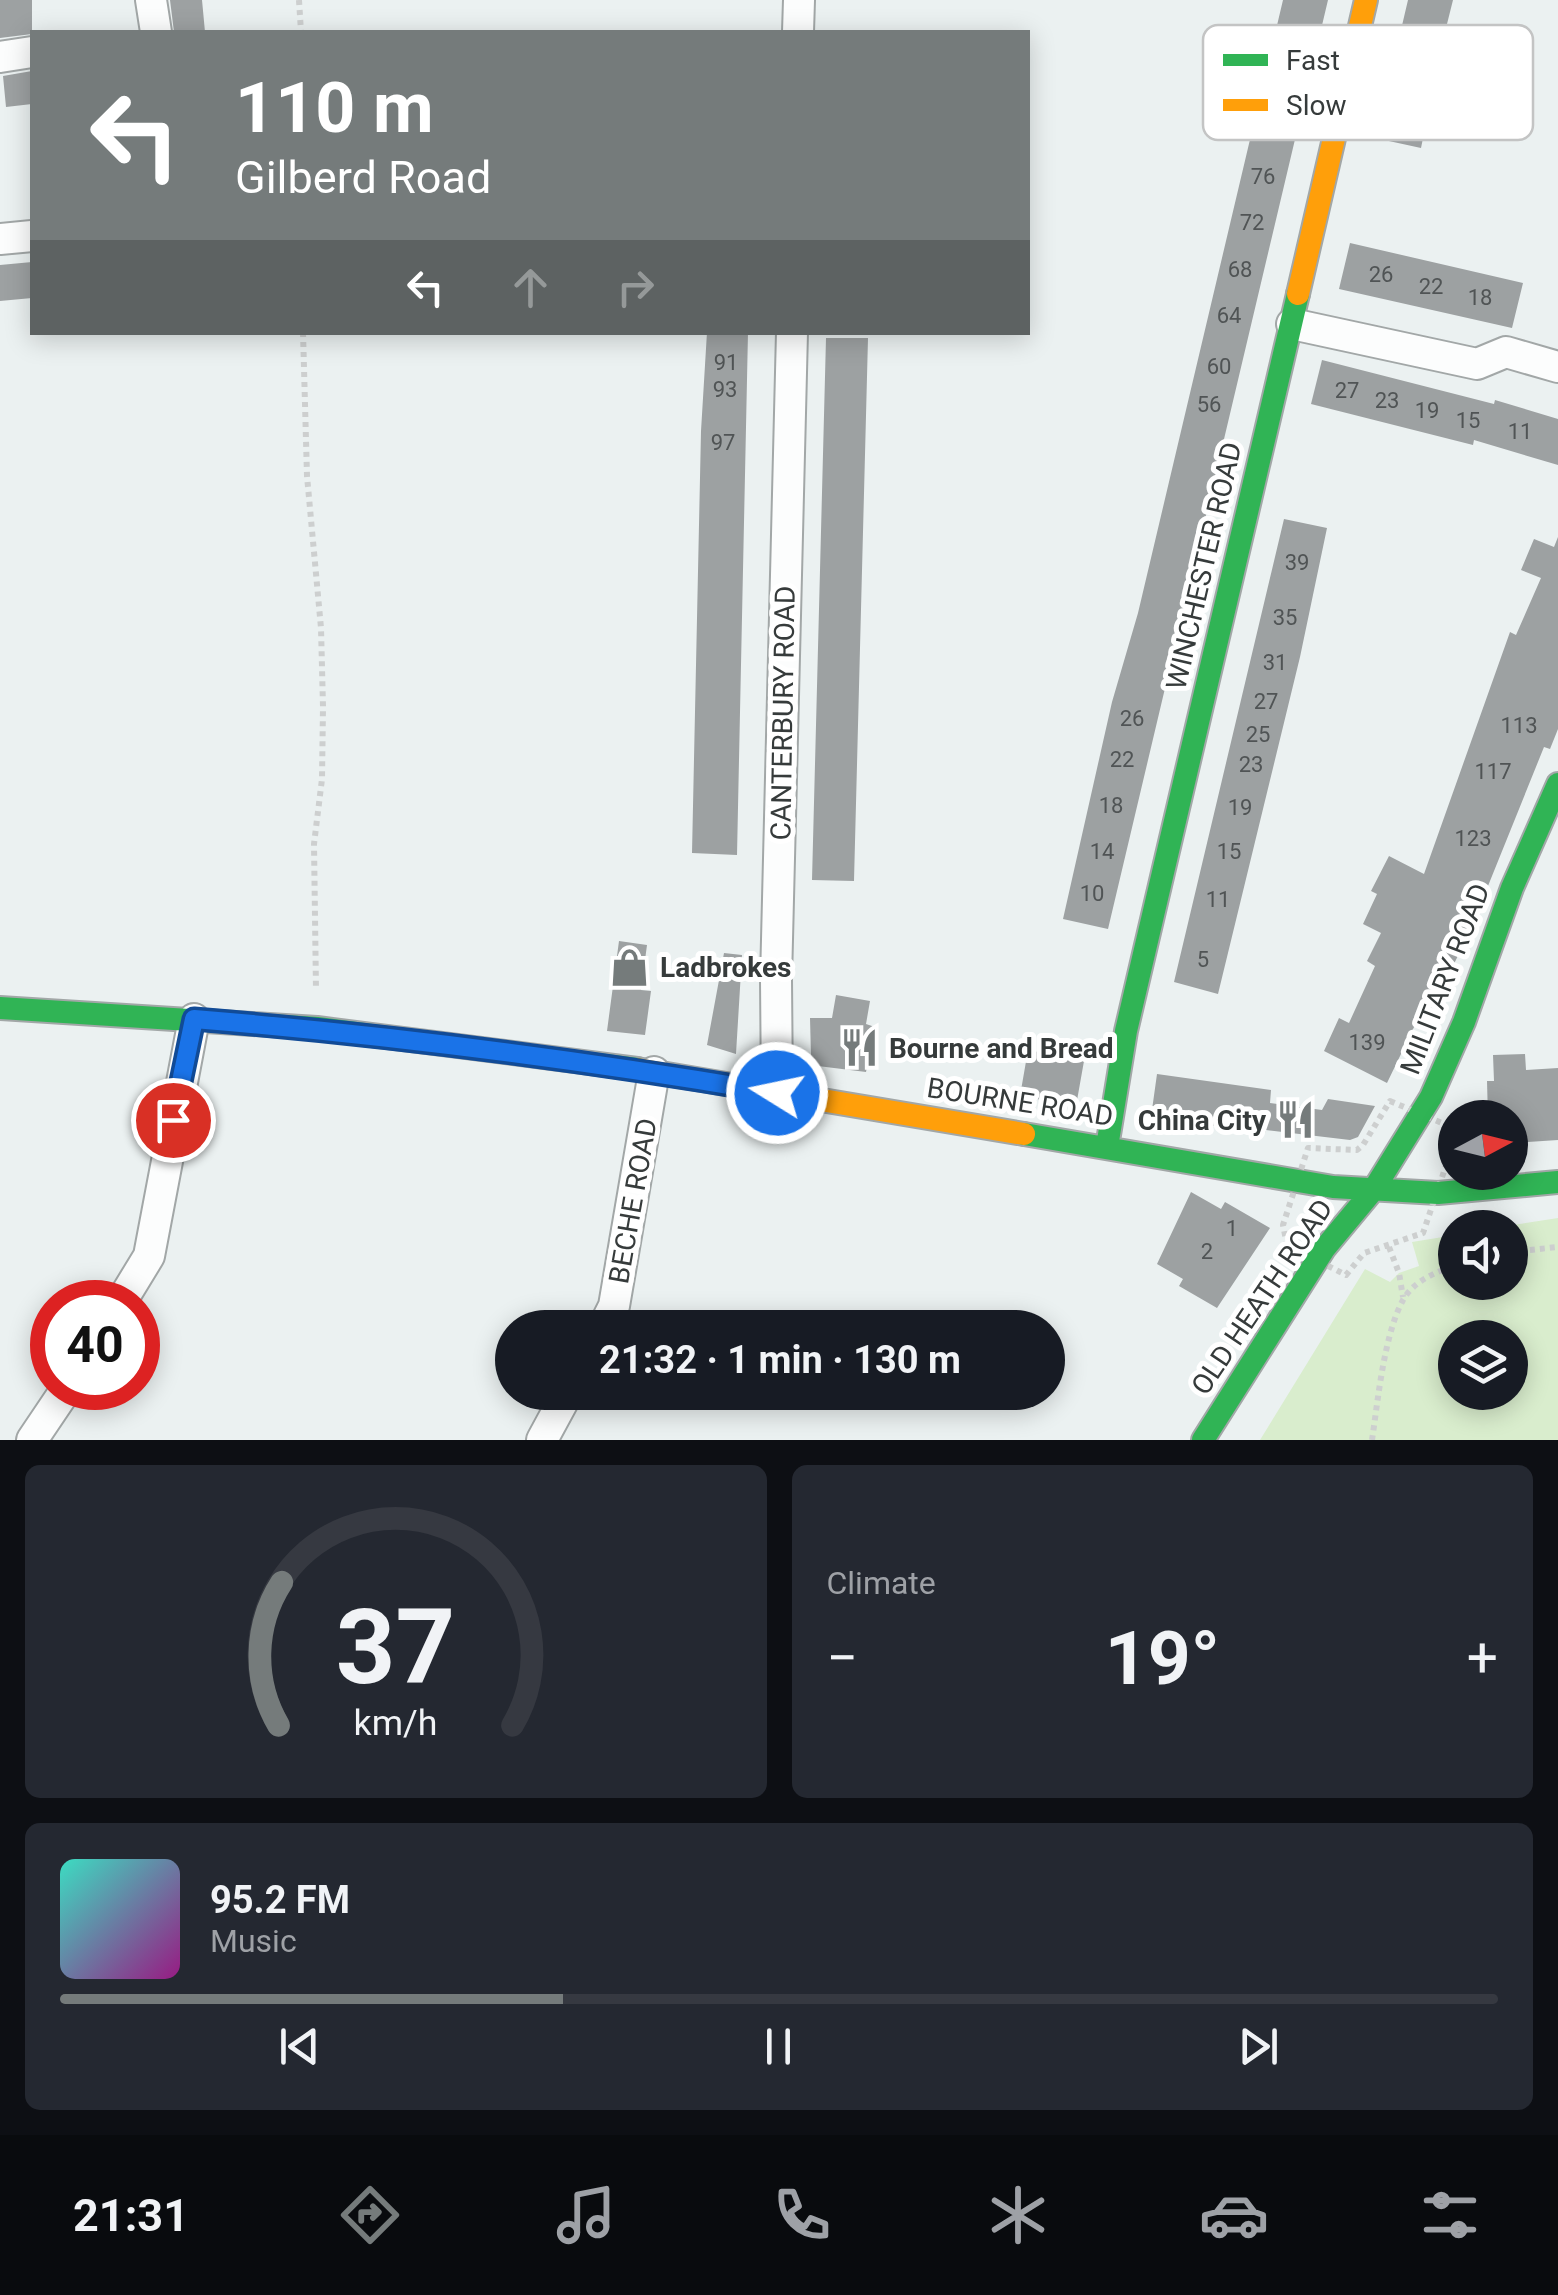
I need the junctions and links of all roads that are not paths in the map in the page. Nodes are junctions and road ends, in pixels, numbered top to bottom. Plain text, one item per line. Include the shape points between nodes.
1 (151, 0) edge
2 (799, 0) edge
3 (1366, 0) edge
4 (1360, 25) edge
5 (156, 30) edge
6 (798, 30) edge
7 (30, 52) edge
8 (0, 56) edge
9 (1334, 140) edge
10 (30, 236) edge
11 (0, 239) edge
12 (1292, 324) junction
13 (792, 335) edge
14 (1558, 367) edge
15 (1558, 784) edge
16 (0, 1008) edge
17 (194, 1019) junction
18 (654, 1072) junction
19 (777, 1093) junction
20 (1106, 1146) junction
21 (1558, 1182) edge
22 (1374, 1190) junction
23 (134, 1280) edge
24 (612, 1310) edge
25 (52, 1410) edge
26 (558, 1410) edge
27 (32, 1440) edge
28 (542, 1440) edge
29 (1203, 1440) edge

1 - 5 street
2 - 6 street
3 - 4 street, WINCHESTER ROAD
7 - 8 street
9 - 12 street, WINCHESTER ROAD
10 - 11 street
12 - 14 street via 1477,364 1506,352
12 - 20 street, WINCHESTER ROAD via 1126,1030
13 - 19 street, CANTERBURY ROAD
15 - 22 street, MILITARY ROAD via 1431,1097
16 - 17 street, BOURNE ROAD
17 - 18 street, BOURNE ROAD via 317,1028
17 - 23 street via 149,1256
18 - 19 street, BOURNE ROAD
18 - 24 street, BECHE ROAD
19 - 20 street, BOURNE ROAD
20 - 22 street, BOURNE ROAD
21 - 22 street, BOURNE ROAD via 1438,1193
22 - 29 street, OLD HEATH ROAD via 1324,1249
25 - 27 street
26 - 28 street

